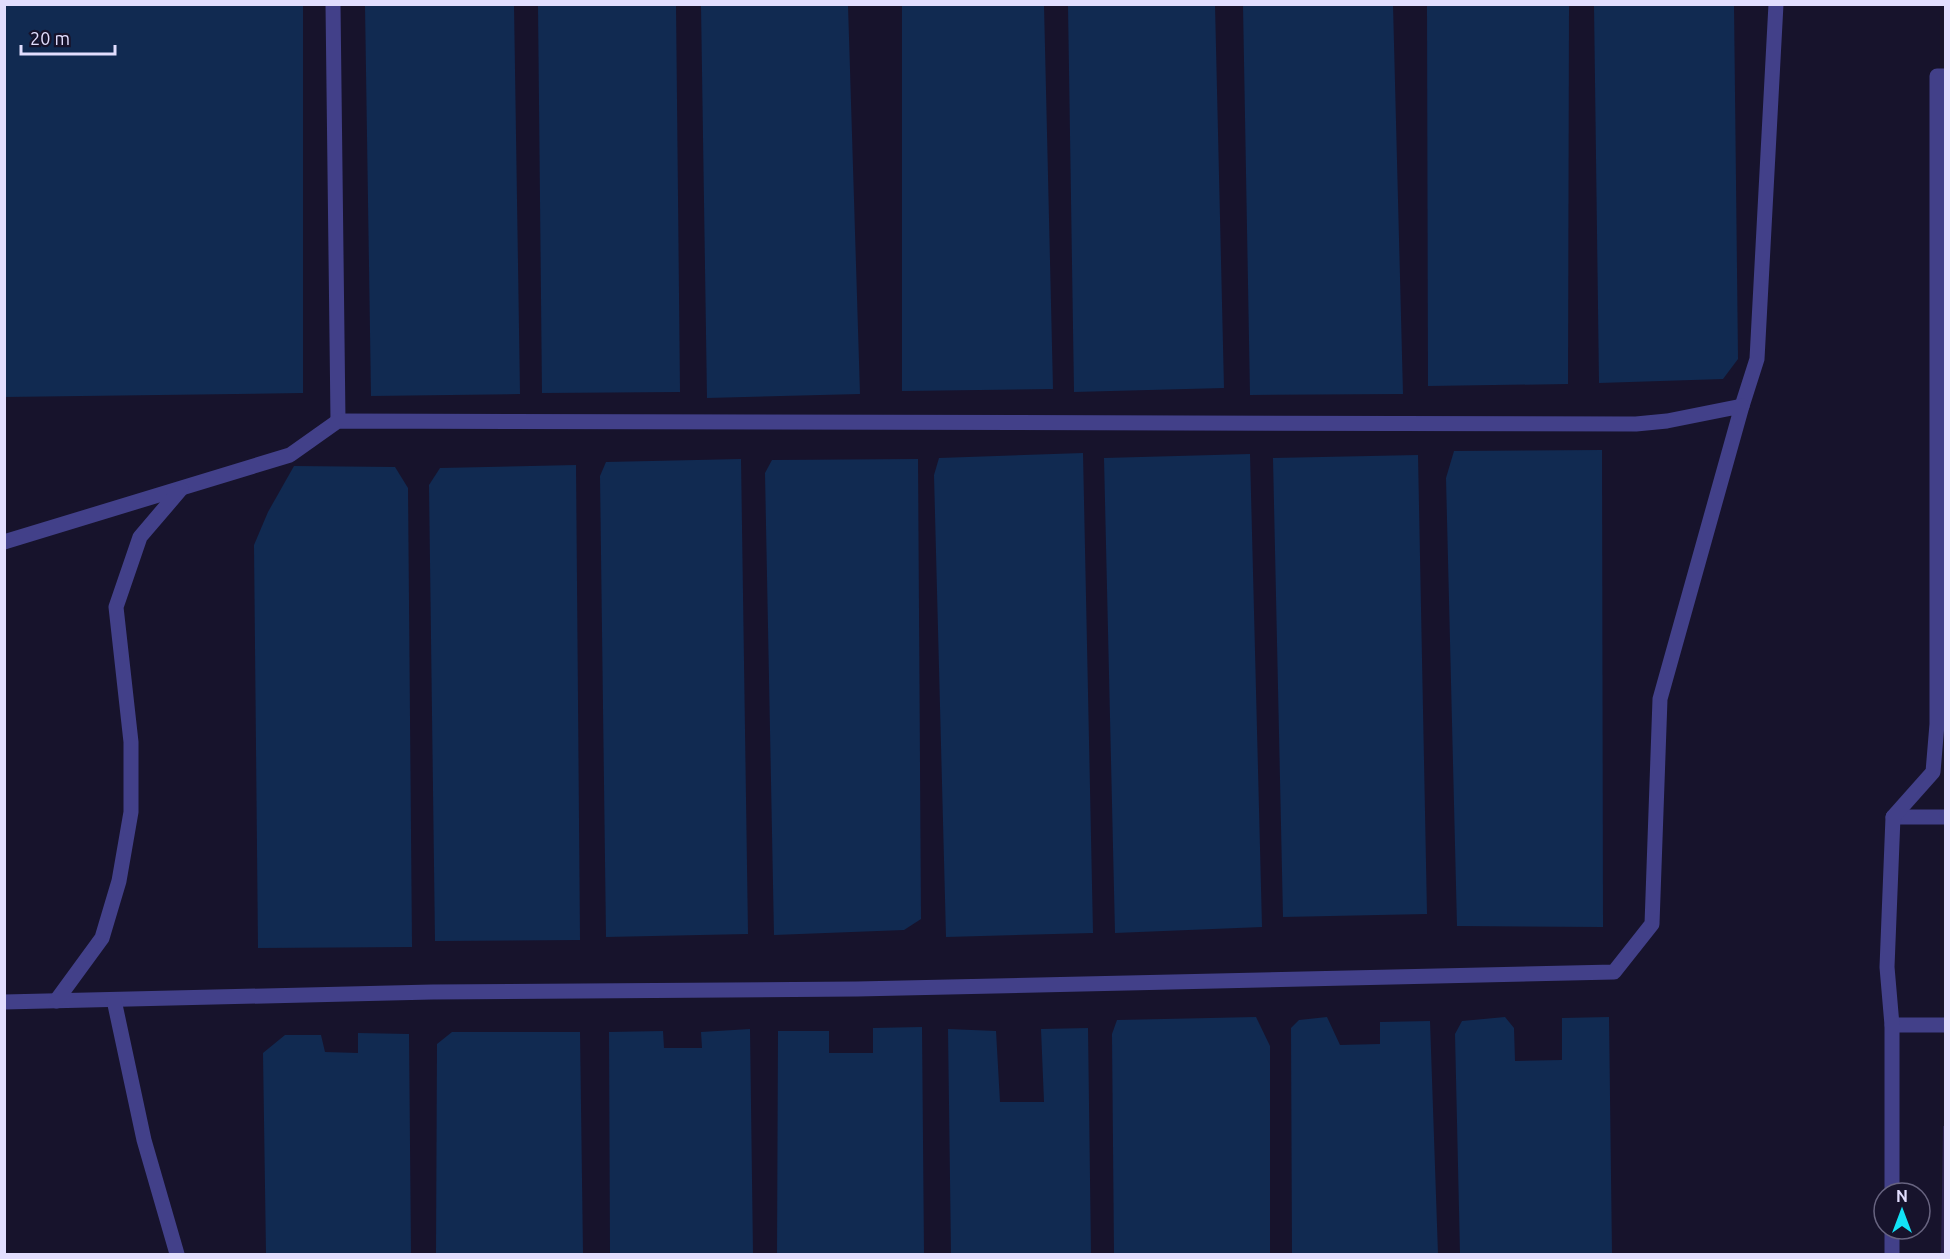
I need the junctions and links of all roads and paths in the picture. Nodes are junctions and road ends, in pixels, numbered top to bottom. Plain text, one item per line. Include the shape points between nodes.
1 (333, 4) edge
2 (1776, 4) edge
3 (1946, 76) edge
4 (1742, 406) junction
5 (338, 421) junction
6 (181, 489) junction
7 (4, 542) edge
8 (1893, 817) junction
9 (1946, 817) edge
10 (114, 1000) junction
11 (56, 1001) junction
12 (4, 1002) edge
13 (1892, 1024) junction
14 (1946, 1025) edge
15 (1892, 1181) edge
16 (177, 1254) edge

1 - 5 lane
2 - 4 lane via 1757,359
3 - 8 lane via 1937,76 1937,724 1933,772
4 - 5 lane via 1636,424
4 - 10 lane via 1660,699 1652,924 1614,972
5 - 6 lane via 290,455
6 - 7 lane
6 - 11 lane via 140,537 116,607 131,742 131,812 119,881 102,938
8 - 9 lane
8 - 13 lane via 1887,967
10 - 11 lane
10 - 16 lane via 144,1140
11 - 12 lane
13 - 14 lane
13 - 15 lane

